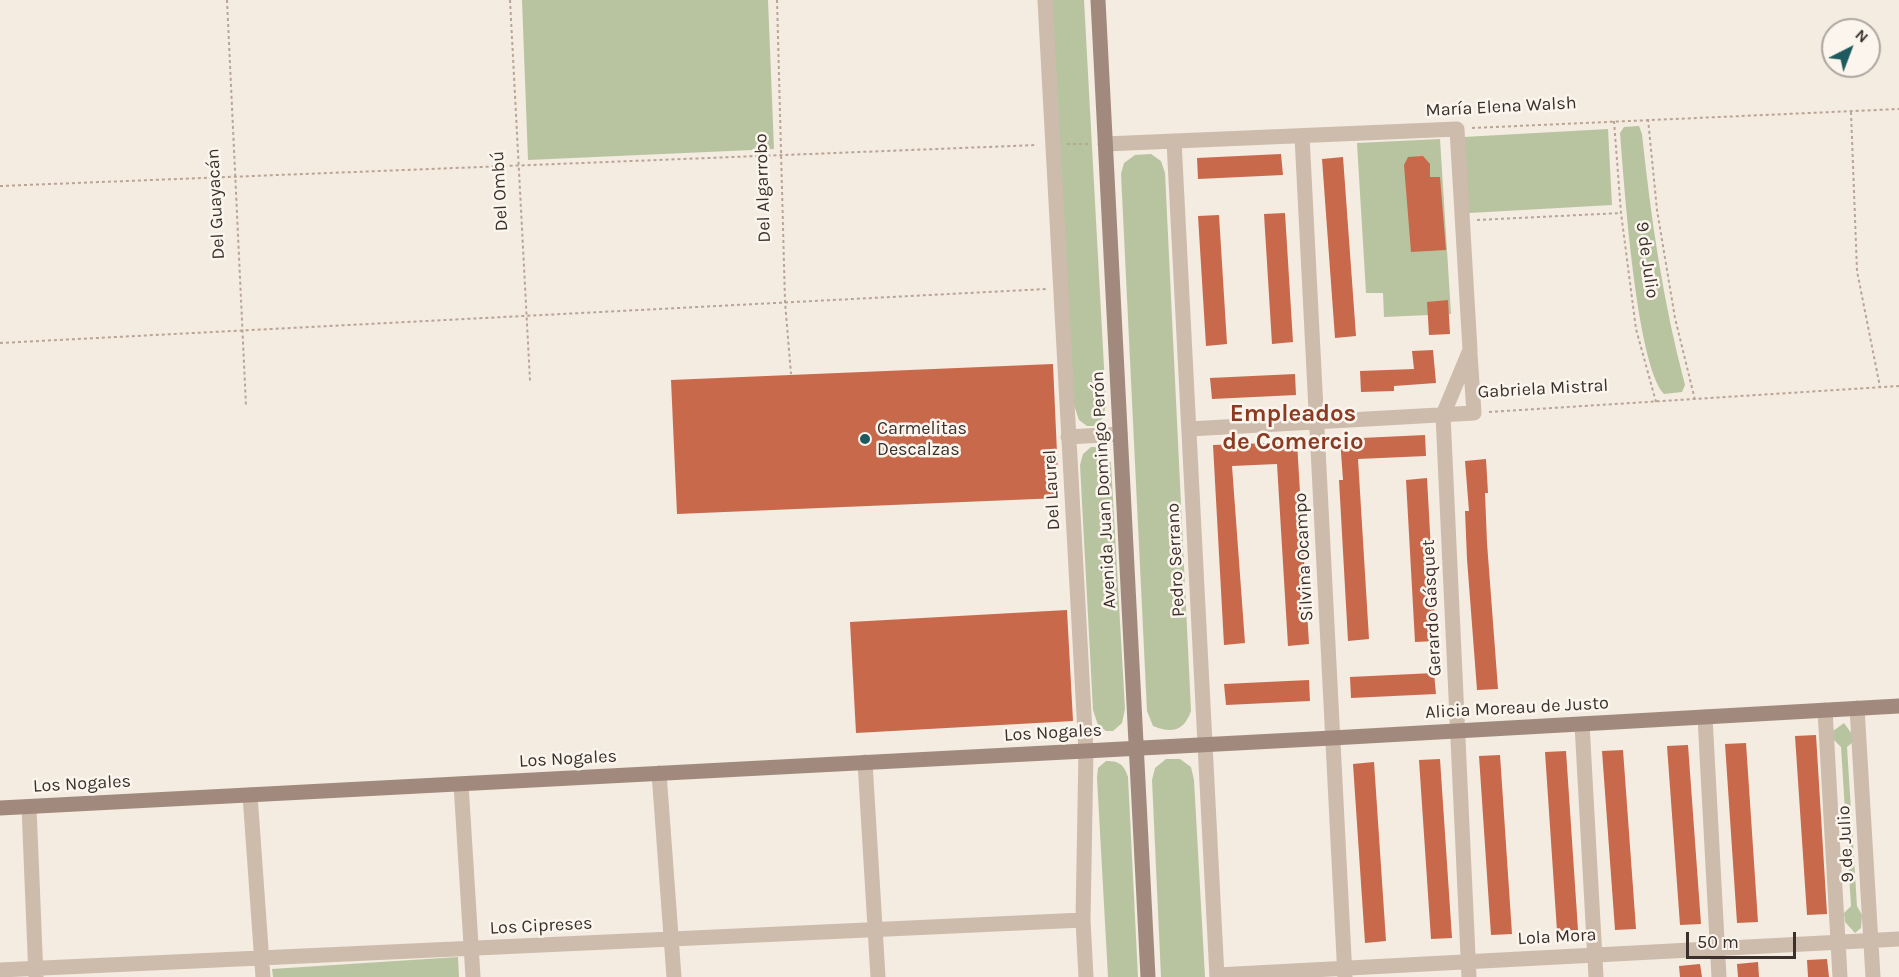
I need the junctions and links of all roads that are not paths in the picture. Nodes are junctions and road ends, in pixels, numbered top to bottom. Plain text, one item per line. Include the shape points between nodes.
1 (1045, 0) edge
2 (1098, 0) edge
3 (1457, 129) joint
4 (1302, 136) junction
5 (1174, 141) junction
6 (1105, 144) junction
7 (1470, 350) junction
8 (1474, 413) joint
9 (1443, 415) junction
10 (1316, 422) junction
11 (1189, 429) junction
12 (1120, 434) junction
13 (1068, 437) junction
14 (1899, 706) edge
15 (1857, 708) junction
16 (1825, 710) junction
17 (1705, 717) junction
18 (1582, 724) junction
19 (1458, 732) junction
20 (1332, 738) junction
21 (1205, 744) junction
22 (1137, 747) junction
23 (1086, 750) junction
24 (865, 762) junction
25 (659, 773) junction
26 (460, 784) junction
27 (250, 795) junction
28 (29, 807) junction
29 (0, 808) edge
30 (1083, 920) junction
31 (875, 930) junction
32 (671, 939) junction
33 (1899, 939) edge
34 (1870, 940) junction
35 (1838, 942) junction
36 (1718, 948) junction
37 (471, 949) junction
38 (1595, 955) junction
39 (262, 958) junction
40 (1469, 969) edge
41 (0, 970) edge
42 (36, 973) edge
43 (1344, 973) edge
44 (1217, 976) edge
45 (264, 977) edge
46 (473, 977) edge
47 (674, 977) edge
48 (878, 977) edge
49 (1086, 977) edge
50 (1148, 977) edge
51 (1596, 977) edge
52 (1719, 977) edge
53 (1840, 977) edge
54 (1873, 977) edge

1 - 13 street, Del Laurel
2 - 6 street, Avenida Juan Domingo Perón
3 - 4 street, María Elena Walsh
3 - 7 street, Gerardo Gásquet
4 - 5 street, María Elena Walsh
4 - 10 street, Silvina Ocampo
5 - 6 street, María Elena Walsh
5 - 11 street, Pedro Serrano
6 - 12 street, Avenida Juan Domingo Perón
7 - 8 street, Gerardo Gásquet
7 - 9 street, Gerardo Gásquet
8 - 9 street, Gabriela Mistral
9 - 10 street, Gabriela Mistral
9 - 19 street, Gerardo Gásquet
10 - 11 street, Gabriela Mistral
10 - 20 street, Silvina Ocampo
11 - 21 street, Pedro Serrano
12 - 13 street
12 - 22 street, Avenida Juan Domingo Perón
13 - 23 street, Del Laurel
14 - 15 street, Alicia Moreau de Justo
15 - 16 street, Alicia Moreau de Justo
15 - 34 street, 9 de Julio
16 - 17 street, Alicia Moreau de Justo
16 - 35 street, 9 de Julio
17 - 18 street, Alicia Moreau de Justo
17 - 36 street
18 - 19 street, Alicia Moreau de Justo
18 - 38 street
19 - 20 street, Alicia Moreau de Justo
19 - 40 street, Gerardo Gásquet
20 - 21 street, Alicia Moreau de Justo
20 - 43 street, Silvina Ocampo
21 - 22 street, Alicia Moreau de Justo
21 - 44 street, Pedro Serrano
22 - 23 street, Los Nogales
22 - 50 street, Avenida Juan Domingo Perón
23 - 24 street, Los Nogales
23 - 30 street, Del Laurel
24 - 25 street, Los Nogales
24 - 31 street
25 - 26 street, Los Nogales
25 - 32 street
26 - 27 street, Los Nogales
26 - 37 street
27 - 28 street, Los Nogales
27 - 39 street
28 - 29 street, Los Nogales
28 - 42 street
30 - 31 street, Los Cipreses
30 - 49 street, Del Laurel
31 - 32 street, Los Cipreses
31 - 48 street
32 - 37 street, Los Cipreses
32 - 47 street
33 - 34 street, Lola Mora
34 - 35 street, Lola Mora
34 - 54 street, 9 de Julio
35 - 36 street, Lola Mora
35 - 53 street, 9 de Julio
36 - 38 street, Lola Mora
36 - 52 street
37 - 39 street, Los Cipreses
37 - 46 street
38 - 40 street, Lola Mora
38 - 51 street
39 - 42 street, Los Cipreses
39 - 45 street
40 - 43 street, Lola Mora
41 - 42 street, Los Cipreses
43 - 44 street, Lola Mora

